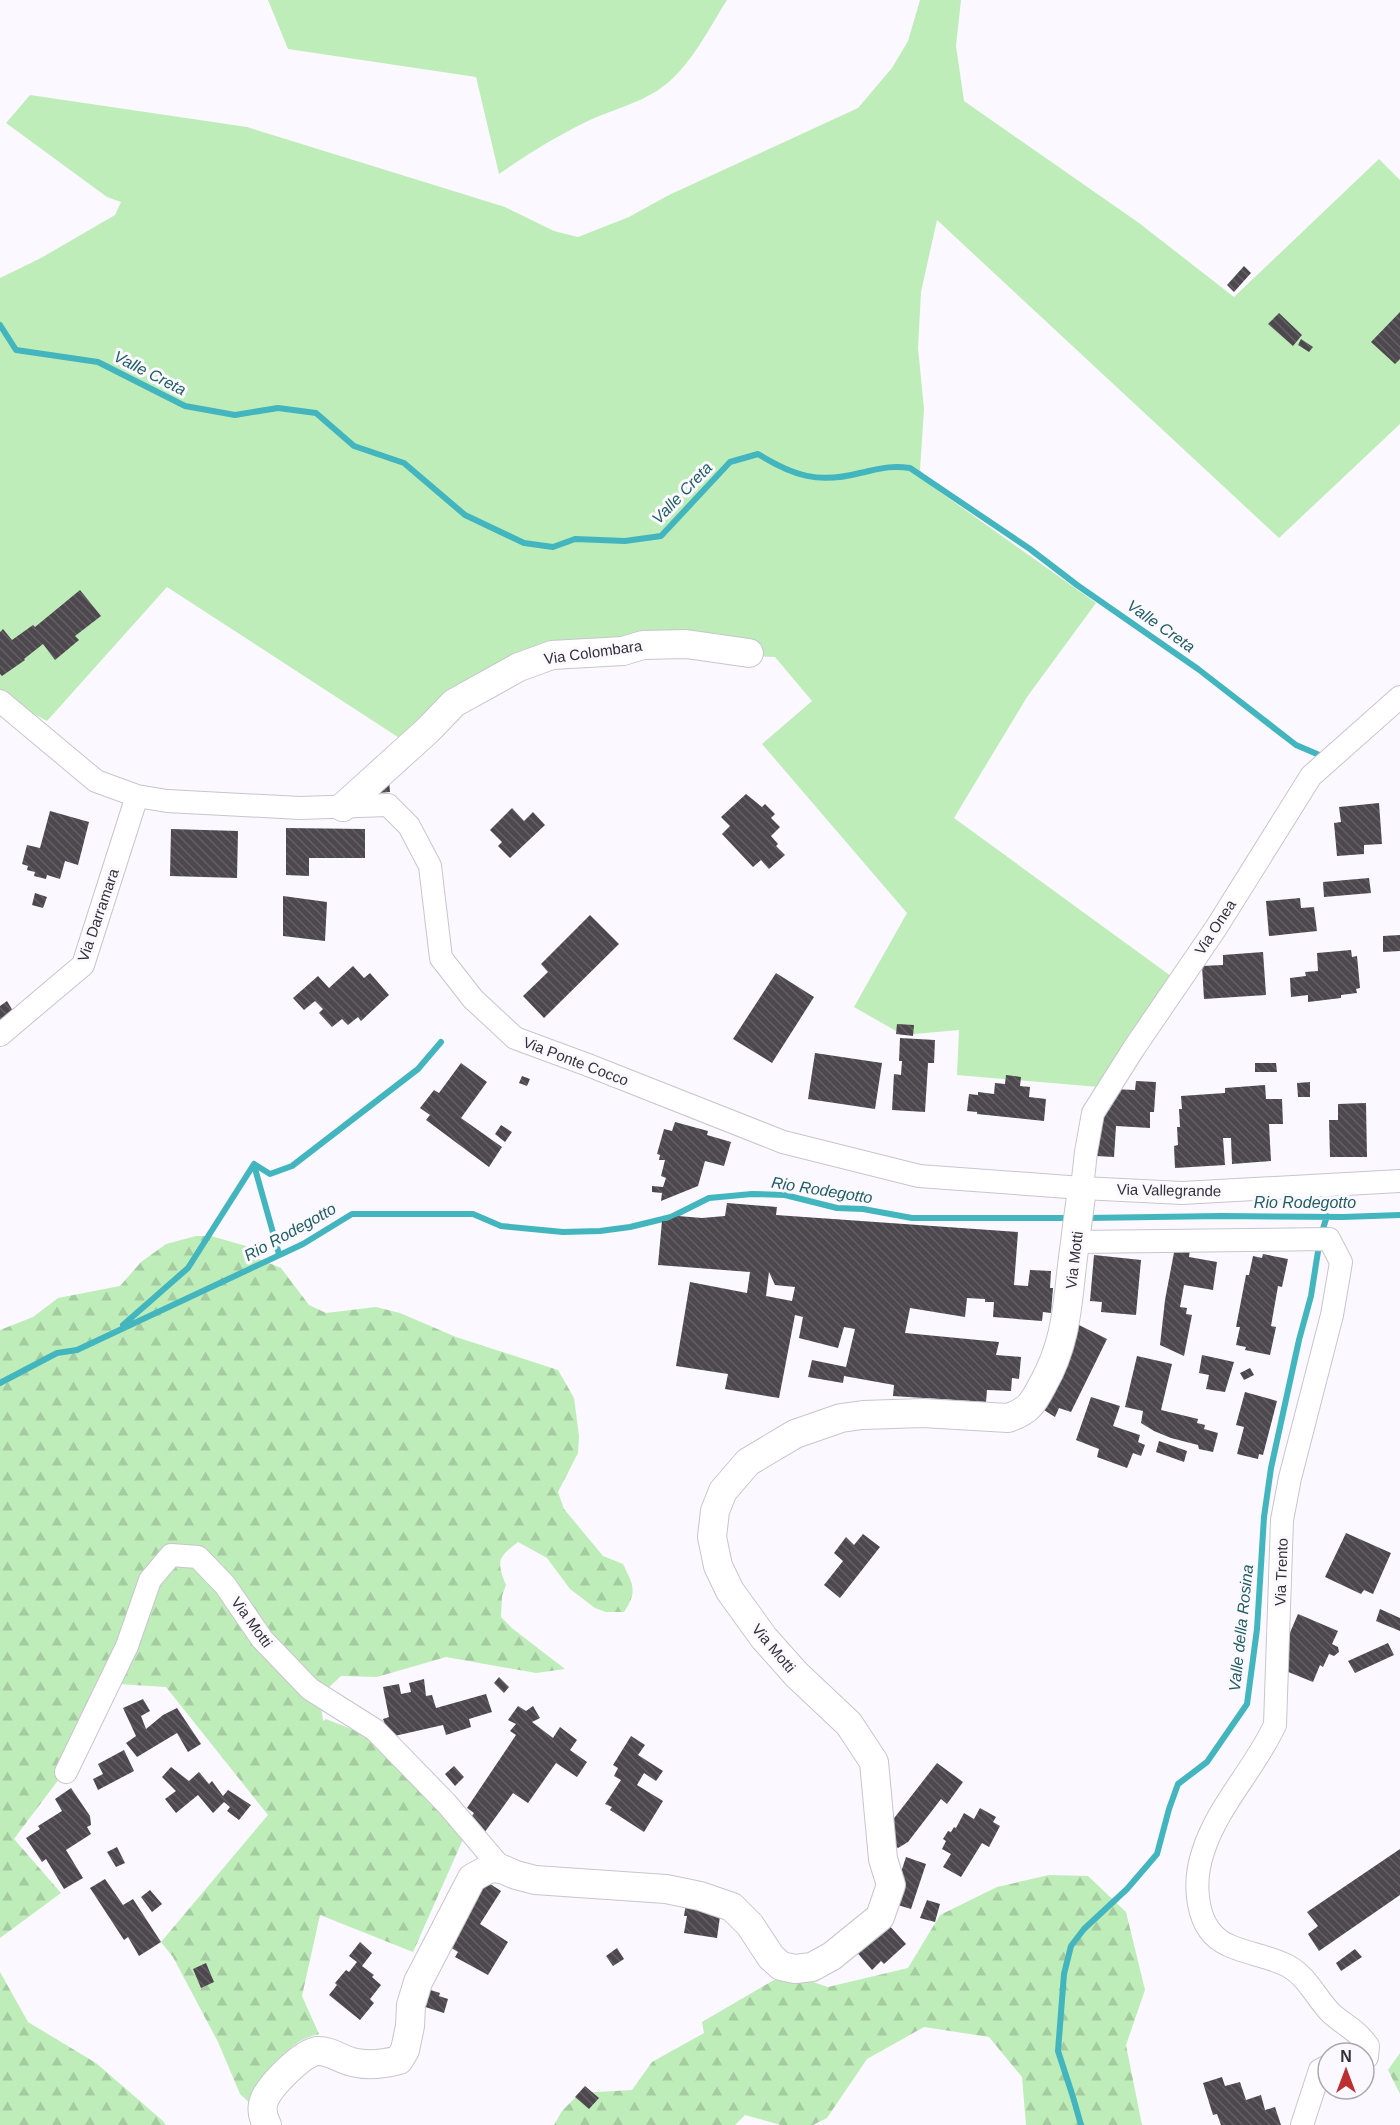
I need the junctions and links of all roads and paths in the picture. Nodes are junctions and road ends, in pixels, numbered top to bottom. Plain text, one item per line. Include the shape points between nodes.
1 (749, 653) dead end
2 (1400, 697) edge
3 (0, 701) edge
4 (137, 796) junction
5 (344, 807) junction
6 (0, 1035) edge
7 (1400, 1181) edge
8 (1082, 1196) junction
9 (1076, 1237) junction
10 (66, 1772) dead end
11 (502, 1869) junction
12 (1364, 2041) edge
13 (1316, 2082) edge
14 (267, 2125) edge
15 (1302, 2125) edge

1 - 5 street, Via Colombara via 686,644 643,645 623,651 552,655 519,667 454,703
2 - 8 street, Via Onea via 1311,776 1216,928 1134,1048 1093,1113
3 - 4 street, Via Ponte Cocco via 96,781
4 - 5 street, Via Ponte Cocco via 167,801
4 - 6 street, Via Darramara via 83,965
5 - 8 street, Via Ponte Cocco via 388,805 409,826 430,866 441,958 472,999 515,1038 783,1142 919,1176
7 - 8 street, Via Vallegrande
8 - 9 street, Via Motti
9 - 11 street, Via Motti via 1062,1338 1047,1376 1031,1405 1021,1414 1008,1418 923,1413 842,1418 795,1434 748,1462 723,1491 715,1511 712,1537 718,1566 730,1591 796,1674 849,1724 874,1762 883,1859 891,1885 880,1917 832,1956 812,1967 795,1969 781,1966 771,1957 750,1925 732,1907 700,1896 666,1889 535,1880
9 - 12 street, Via Trento via 1320,1239 1341,1262 1332,1315 1282,1520 1275,1725 1218,1816 1197,1876 1203,1920 1213,1933 1226,1944 1290,1966 1331,2013
10 - 11 street, Via Motti via 127,1646 150,1580 171,1555 198,1557 225,1585 262,1639 310,1689 375,1730 446,1803
11 - 14 street via 490,1868 472,1878 418,1982 405,2050 399,2060 354,2063 325,2051 305,2055 265,2098 262,2112
13 - 15 street

